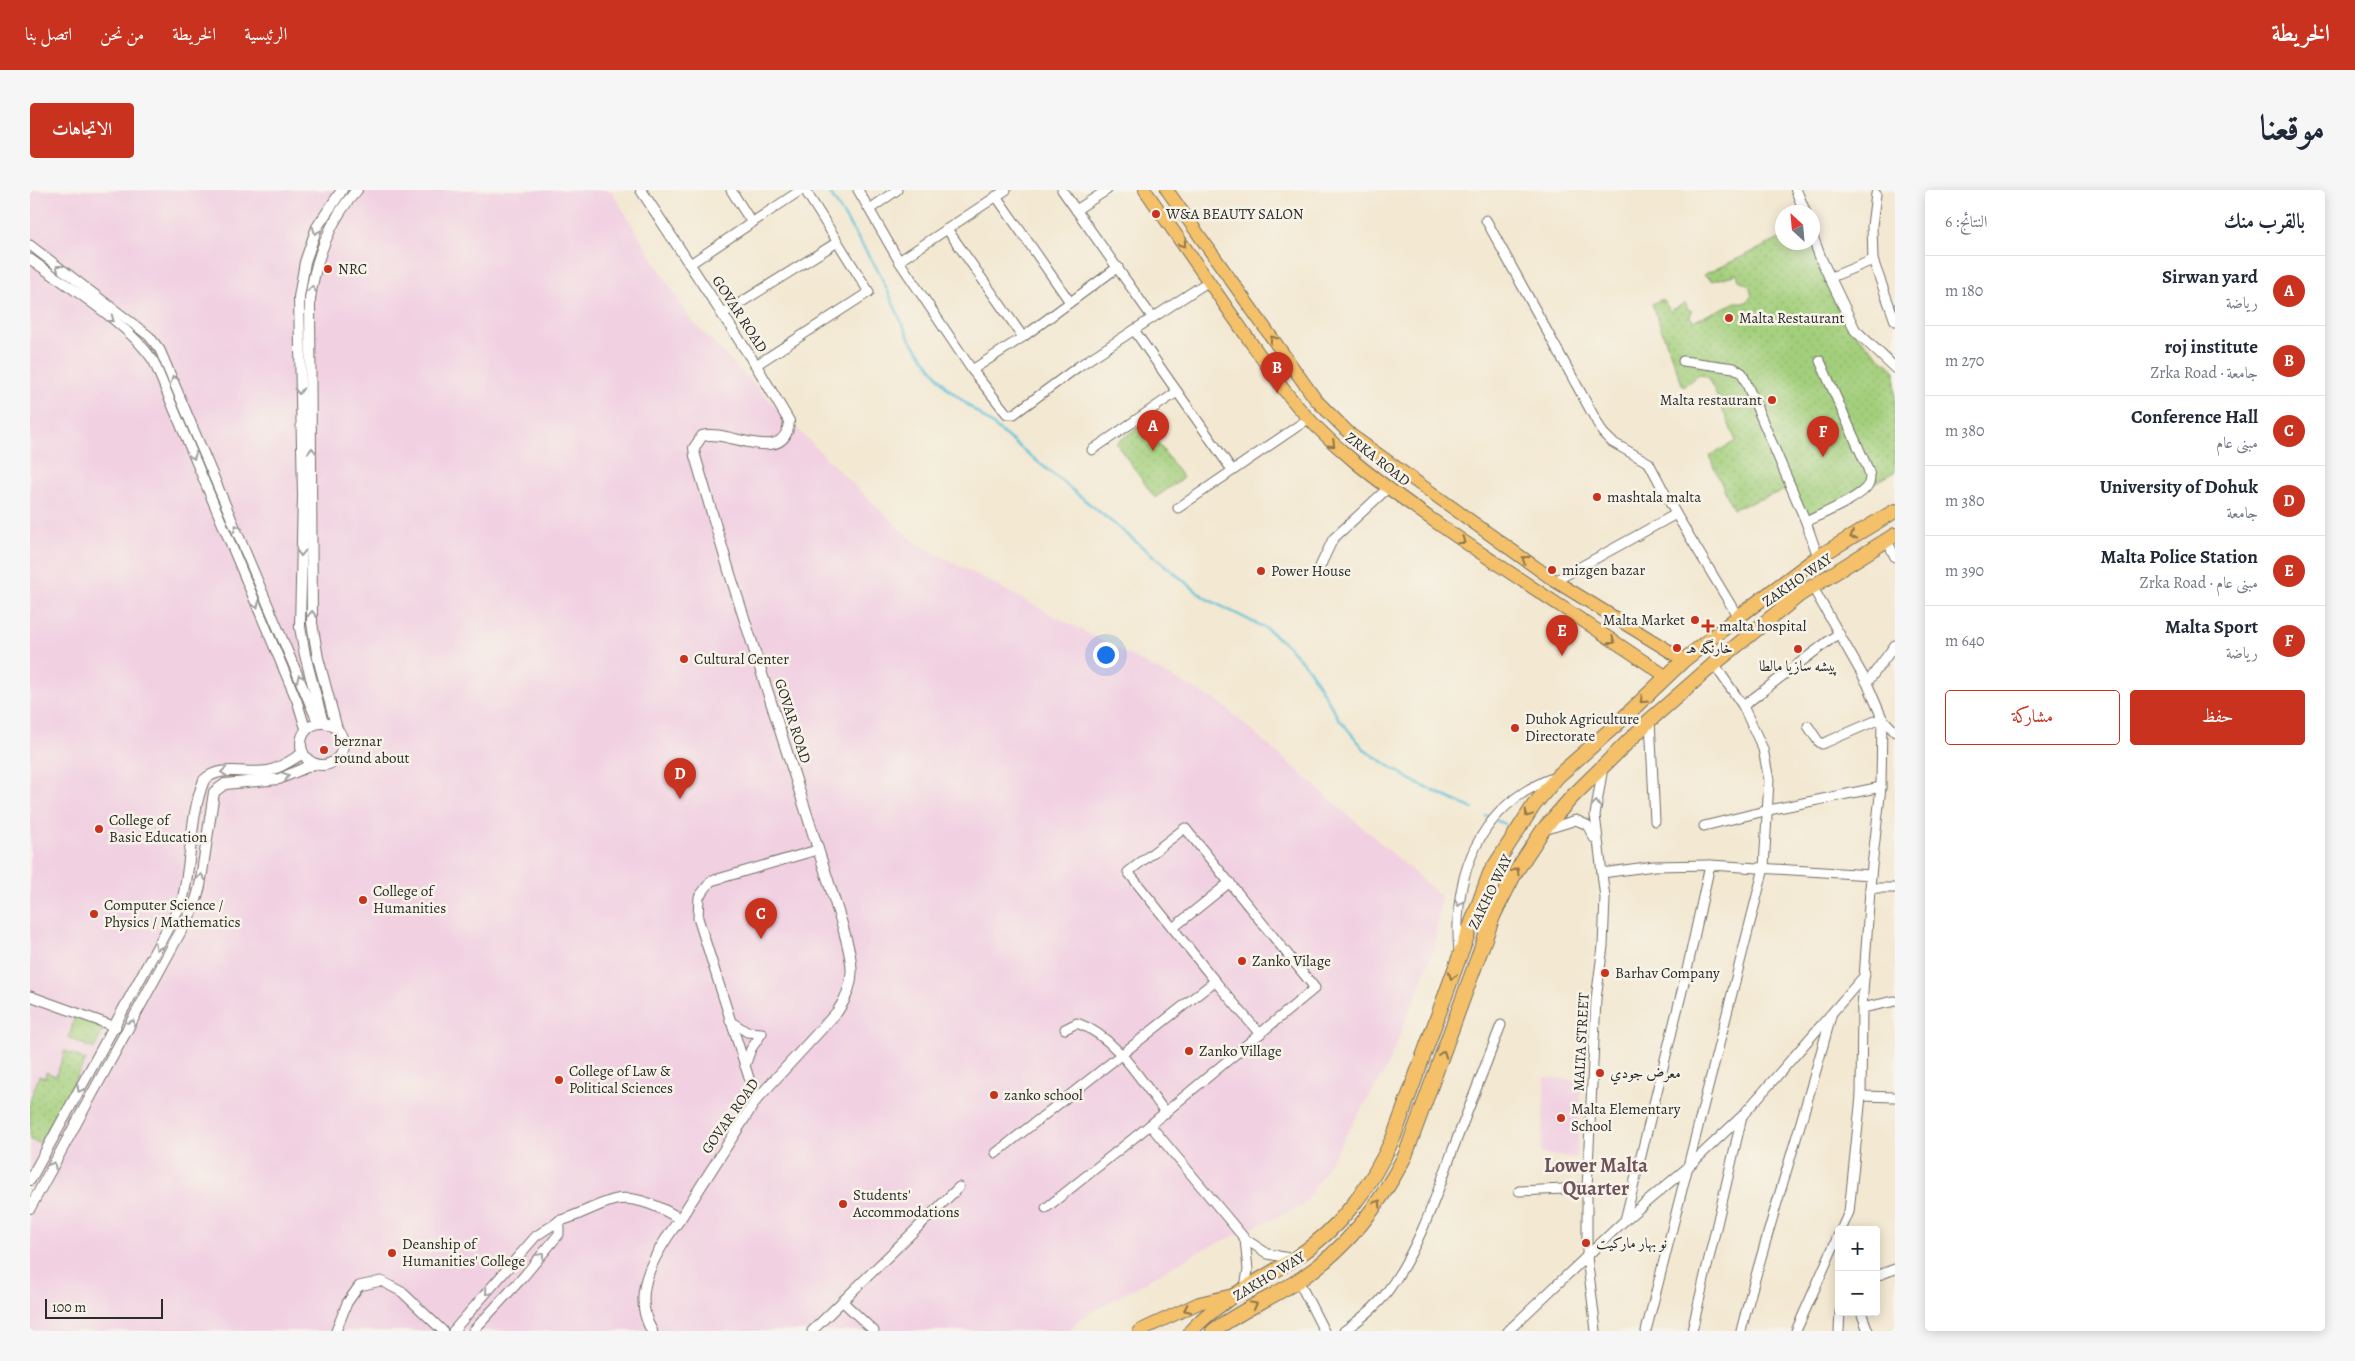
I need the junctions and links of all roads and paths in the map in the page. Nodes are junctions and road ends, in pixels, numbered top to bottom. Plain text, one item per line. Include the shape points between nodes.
1 (342, 190) edge
2 (356, 190) edge
3 (641, 190) edge
4 (730, 190) edge
5 (801, 190) edge
6 (805, 190) edge
7 (858, 190) edge
8 (897, 190) edge
9 (1006, 190) edge
10 (1062, 190) edge
11 (1107, 190) edge
12 (1144, 190) edge
13 (1166, 190) edge
14 (1796, 190) edge
15 (1876, 194) dead end
16 (996, 196) junction
17 (1802, 205) edge
18 (870, 209) junction
19 (1076, 210) junction
20 (325, 214) junction
21 (336, 219) junction
22 (1486, 220) dead end
23 (752, 223) junction
24 (947, 229) junction
25 (836, 243) junction
26 (30, 245) edge
27 (1818, 250) edge
28 (30, 259) edge
29 (1874, 260) junction
30 (899, 261) junction
31 (690, 264) junction
32 (1118, 267) junction
33 (1829, 278) junction
34 (1209, 281) junction
35 (1070, 302) junction
36 (721, 315) junction
37 (1152, 317) junction
38 (1895, 321) edge
39 (1134, 330) junction
40 (1023, 336) junction
41 (1683, 361) dead end
42 (1820, 361) dead end
43 (756, 366) junction
44 (1895, 368) edge
45 (972, 370) junction
46 (1177, 392) junction
47 (1308, 419) junction
48 (1092, 450) dead end
49 (1232, 470) junction
50 (1388, 488) junction
51 (1178, 508) dead end
52 (1895, 511) edge
53 (1676, 514) junction
54 (1806, 522) junction
55 (1891, 538) edge
56 (1818, 557) junction
57 (1895, 557) edge
58 (1316, 574) dead end
59 (1555, 581) junction
60 (1812, 586) junction
61 (1738, 616) junction
62 (1839, 633) junction
63 (1895, 645) edge
64 (1667, 651) junction
65 (1684, 660) junction
66 (1714, 664) junction
67 (1653, 668) junction
68 (1667, 677) junction
69 (1867, 683) junction
70 (1743, 706) junction
71 (1882, 718) junction
72 (1650, 720) junction
73 (320, 723) junction
74 (1808, 726) dead end
75 (337, 729) junction
76 (306, 730) junction
77 (1895, 732) edge
78 (303, 753) junction
79 (314, 764) junction
80 (1604, 765) junction
81 (1558, 776) junction
82 (1880, 787) junction
83 (1769, 810) junction
84 (1655, 821) dead end
85 (1704, 826) dead end
86 (1543, 830) junction
87 (1597, 844) junction
88 (818, 846) junction
89 (1710, 865) junction
90 (1764, 868) junction
91 (1602, 873) junction
92 (1871, 875) junction
93 (1230, 882) junction
94 (1870, 888) junction
95 (1895, 888) edge
96 (1476, 906) junction
97 (1494, 914) junction
98 (1173, 928) junction
99 (1460, 956) junction
100 (1864, 975) junction
101 (1215, 981) junction
102 (30, 996) edge
103 (1895, 1001) edge
104 (1862, 1008) junction
105 (1831, 1014) junction
106 (729, 1020) junction
107 (1502, 1025) dead end
108 (116, 1027) junction
109 (1065, 1029) dead end
110 (1260, 1034) junction
111 (1120, 1055) junction
112 (745, 1066) junction
113 (1861, 1096) junction
114 (1895, 1097) edge
115 (756, 1100) junction
116 (1166, 1113) junction
117 (1742, 1116) junction
118 (1150, 1126) junction
119 (996, 1153) dead end
120 (1687, 1168) junction
121 (30, 1180) edge
122 (959, 1187) dead end
123 (1587, 1188) junction
124 (1519, 1192) dead end
125 (30, 1208) edge
126 (1046, 1208) dead end
127 (1849, 1212) junction
128 (680, 1219) junction
129 (1625, 1220) junction
130 (559, 1221) junction
131 (1843, 1226) edge
132 (1847, 1226) edge
133 (1245, 1239) junction
134 (1835, 1243) edge
135 (1586, 1257) junction
136 (1294, 1259) junction
137 (1895, 1270) edge
138 (1880, 1275) edge
139 (1298, 1280) junction
140 (1239, 1291) junction
141 (842, 1301) junction
142 (1840, 1316) edge
143 (1862, 1316) edge
144 (336, 1331) edge
145 (443, 1331) edge
146 (453, 1331) edge
147 (473, 1331) edge
148 (652, 1331) edge
149 (812, 1331) edge
150 (874, 1331) edge
151 (1139, 1331) edge
152 (1191, 1331) edge
153 (1213, 1331) edge
154 (1324, 1331) edge
155 (1344, 1331) edge
156 (1508, 1331) edge
157 (1596, 1331) edge
158 (1646, 1331) edge
159 (1692, 1331) edge
160 (1742, 1331) edge
161 (1796, 1331) edge
162 (1839, 1331) edge
163 (1868, 1331) edge

1 - 20 street
2 - 21 street
3 - 31 street, GOVAR ROAD
4 - 23 street
5 - 23 street
6 - 25 street
7 - 18 street
8 - 18 street
9 - 16 street
10 - 19 street
11 - 19 street
12 -> 34 main road, ZRKA ROAD
59 -> 13 main road, ZRKA ROAD via 1365,446 1316,400
14 - 17 street
15 - 29 street via 1872,226
16 - 24 street
16 - 35 street
18 - 30 street
19 - 32 street
20 - 21 street
20 -> 73 street via 305,262 299,297 303,496 300,627
75 -> 21 street via 312,623 310,308 317,262
22 - 53 street via 1603,433 1612,442 1649,463
23 - 31 street
24 - 30 street
24 - 40 street
25 - 36 street
25 - 43 street via 869,292
73 -> 26 street via 160,350 149,336
27 - 33 street
28 -> 76 street via 132,335 154,362 297,701
29 - 33 street
29 - 38 street
30 - 45 street
31 - 36 street, GOVAR ROAD
32 - 35 street
32 - 37 street
33 - 44 street via 1856,330
34 - 37 street
34 - 47 main road, ZRKA ROAD via 1284,390
35 - 40 street
36 - 43 street, GOVAR ROAD
37 - 39 street
39 - 45 street via 1014,414 1007,414
39 - 46 street
40 - 45 street
41 - 54 street via 1742,372
42 - 54 street via 1870,480 1860,494
43 - 88 street, GOVAR ROAD via 789,421 784,436 767,446 709,434 696,441 695,456
46 - 48 street
46 - 49 street
47 - 49 street
47 -> 50 main road, ZRKA ROAD via 1350,460
49 - 51 street
50 - 58 street via 1338,533
50 -> 67 main road, ZRKA ROAD via 1541,595
52 -> 56 highway, ZAKHO WAY
53 - 59 street
53 - 61 street
54 - 56 street
55 - 57 street
55 - 60 highway, ZAKHO WAY
56 - 61 highway, ZAKHO WAY
59 - 64 main road, ZRKA ROAD
60 - 62 street
60 - 66 highway, ZAKHO WAY
61 - 65 highway, ZAKHO WAY
62 - 69 street
62 - 70 street
63 - 69 street
64 - 65 main road, ZRKA ROAD
64 - 67 main road via 1665,665
65 - 68 highway, ZAKHO WAY
66 - 70 street
66 - 72 highway, ZAKHO WAY
67 - 68 main road, ZRKA ROAD
68 -> 81 highway, ZAKHO WAY
69 - 71 street
70 - 83 street via 1763,749 1769,780
71 - 74 street via 1822,744
71 - 77 street
71 - 82 street
72 - 80 highway, ZAKHO WAY
72 - 84 street
73 - 75 street
73 - 76 street
75 - 79 street via 343,740 338,758 327,764
76 - 78 street via 301,742
78 - 79 street
78 -> 108 street via 267,771 221,771 204,780 195,814 182,902
125 -> 79 street via 194,907 214,792 225,784 279,779
80 - 86 highway, ZAKHO WAY
87 -> 80 street, MALTA STREET via 1595,806
81 -> 96 highway, ZAKHO WAY via 1490,873
81 -> 99 street via 1531,785 1486,827 1468,865 1458,911
82 - 83 street
82 - 92 street
83 - 85 street
83 - 90 street
86 - 87 street, MALTA STREET via 1572,820 1582,821 1590,828
97 -> 86 highway, ZAKHO WAY via 1515,873
87 - 91 street, MALTA STREET
88 - 106 street via 817,850 711,880 699,897 698,918
88 - 115 street, GOVAR ROAD via 852,961 851,985 838,1012
89 - 90 street
89 - 91 street via 1654,866
89 - 129 street
90 - 92 street
90 - 120 street
91 - 123 street, MALTA STREET via 1605,898 1596,999
92 - 94 street
93 - 98 street
93 - 98 street via 1185,828 1128,872
93 - 110 street via 1315,988
94 - 95 street
94 - 100 street
96 - 97 highway
96 - 99 highway, ZAKHO WAY
139 -> 97 highway, ZAKHO WAY via 1354,1234 1392,1182 1405,1156
98 - 101 street
99 -> 136 highway, ZAKHO WAY via 1381,1164 1350,1210 1332,1230
100 - 104 street
100 - 105 street
101 - 110 street
101 - 111 street
102 - 108 street
103 - 104 street
104 - 113 street
105 - 117 street
105 - 160 street
106 - 112 street
106 - 112 street via 748,1032 762,1033
107 - 155 street via 1430,1213 1413,1248 1383,1298
108 -> 121 street
109 - 111 street via 1077,1023 1091,1028
110 - 116 street
111 - 116 street
111 - 119 street
112 - 115 street
113 - 114 street
113 - 127 street
115 - 128 street, GOVAR ROAD
116 - 118 street
117 - 120 street
117 - 159 street
118 - 126 street
118 - 133 street
120 - 129 street
120 - 158 street
122 - 141 street
123 - 124 street
123 - 135 street, MALTA STREET
127 - 131 street
127 - 132 street
128 - 130 street via 642,1202 616,1199
128 - 148 street, GOVAR ROAD via 654,1260 646,1282 643,1305
129 - 135 street
130 -> 146 street via 536,1236
147 -> 130 street via 559,1234
133 - 136 street via 1268,1254
133 - 140 street via 1248,1270
134 - 161 street
135 - 156 street
135 - 157 street, MALTA STREET
136 - 140 highway, ZAKHO WAY
137 - 138 street
153 -> 139 highway, ZAKHO WAY via 1232,1316
139 - 154 street
140 -> 151 main road, ZAKHO WAY via 1199,1303
140 - 152 highway, ZAKHO WAY
141 - 149 street
141 - 150 street
142 - 162 street
143 - 163 street
144 - 145 street via 347,1303 359,1286 381,1281 402,1292

